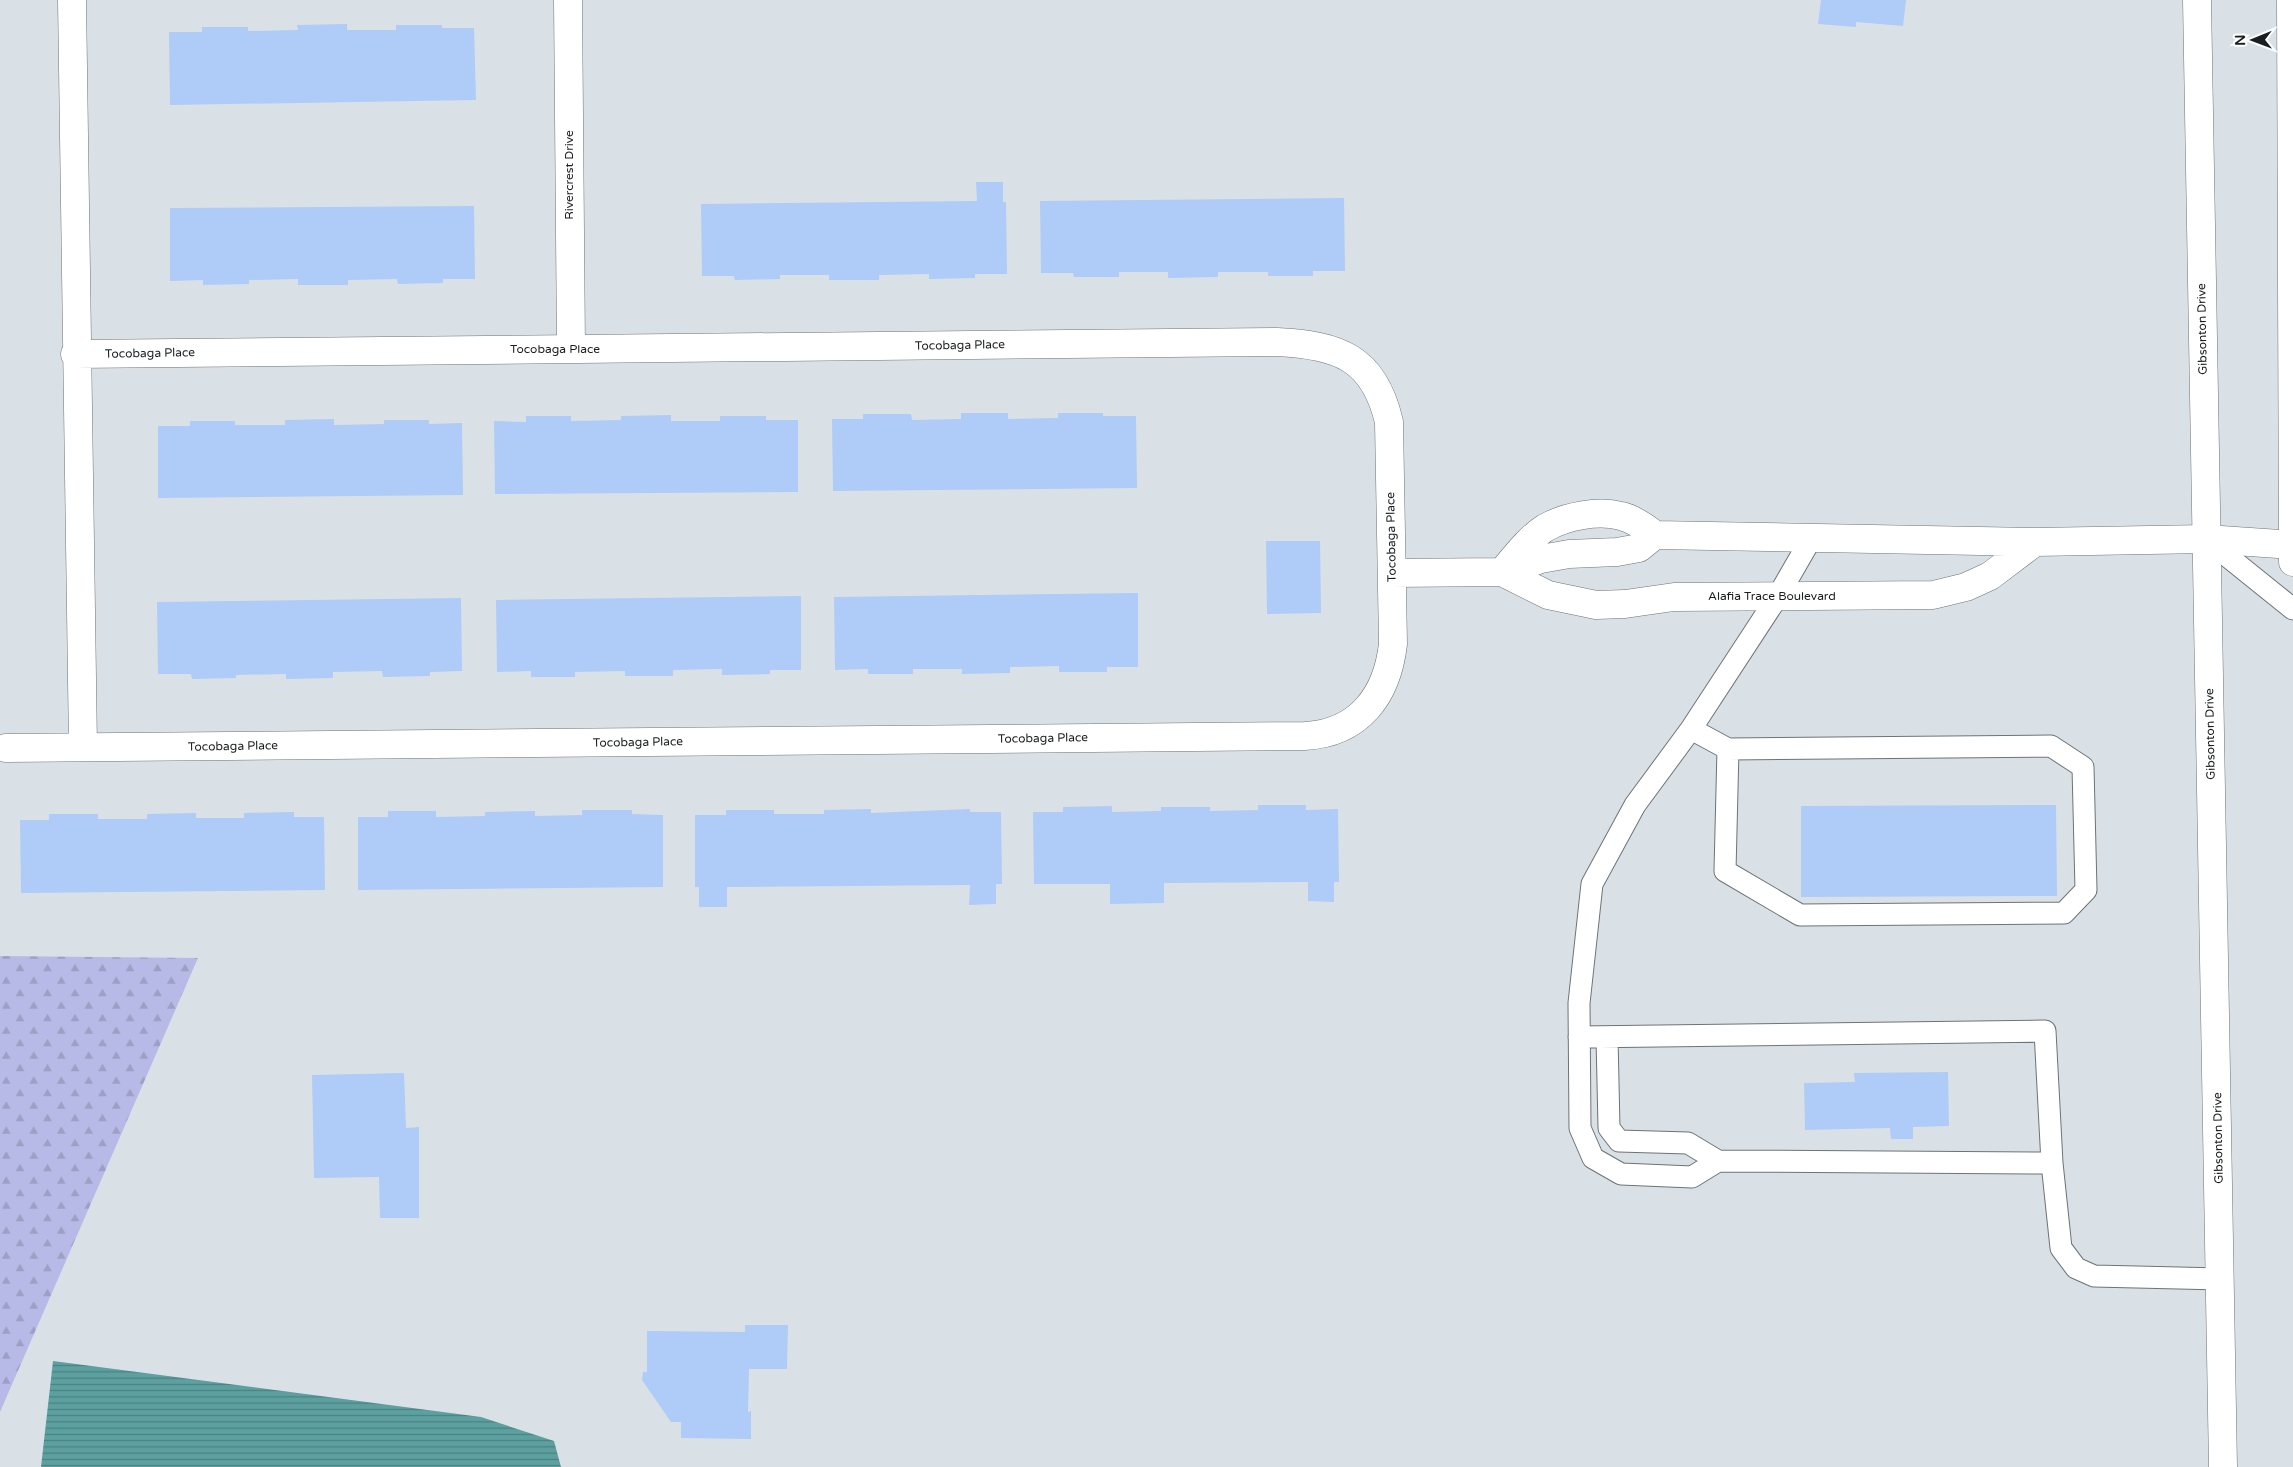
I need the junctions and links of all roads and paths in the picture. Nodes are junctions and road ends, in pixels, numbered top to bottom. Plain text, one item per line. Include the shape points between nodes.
1 (72, 0) edge
2 (568, 0) edge
3 (2197, 0) edge
4 (2291, 0) edge
5 (571, 349) junction
6 (75, 354) junction
7 (1655, 535) junction
8 (1812, 537) junction
9 (2206, 539) junction
10 (2035, 542) junction
11 (2293, 545) edge
12 (2293, 562) edge
13 (1502, 572) junction
14 (1392, 573) junction
15 (1778, 596) junction
16 (2293, 610) edge
17 (1691, 729) junction
18 (83, 747) junction
19 (6, 748) dead end
20 (1728, 749) junction
21 (1607, 1037) junction
22 (1579, 1038) junction
23 (1718, 1161) junction
24 (2052, 1163) junction
25 (2221, 1279) junction
26 (2223, 1467) edge

1 - 6 street
2 - 5 street, Rivercrest Drive
3 - 9 street, Gibsonton Drive
4 - 11 street
5 - 6 street, Tocobaga Place
5 - 14 street, Tocobaga Place via 1267,342 1309,344 1332,349 1356,362 1371,376 1383,397 1389,422
6 - 18 street
7 - 8 street
7 - 13 street, Alafia Trace Boulevard via 1639,548 1569,554
7 - 13 street via 1622,516 1573,517 1545,528
8 - 10 street
8 - 15 lane
9 - 10 street
9 - 11 street
9 - 16 lane
9 - 25 street, Gibsonton Drive
10 - 15 street, Alafia Trace Boulevard via 1990,576 1966,587 1933,595
11 - 12 street
13 - 14 street, Alafia Trace Boulevard
13 - 15 street, Alafia Trace Boulevard via 1548,595 1596,605 1674,597
14 - 18 street, Tocobaga Place via 1393,644 1384,682 1375,699 1350,724 1318,735
15 - 17 lane
17 - 20 lane
17 - 22 lane via 1635,805 1592,884 1579,1003
18 - 19 street, Tocobaga Place
20 - 20 lane via 1725,871 1800,915 2064,912 2086,890 2083,767 2051,746
21 - 22 lane
21 - 23 lane via 1609,1128 1620,1141 1688,1144
21 - 24 lane via 2045,1031
22 - 23 lane via 1580,1128 1593,1158 1621,1174 1692,1177
23 - 24 lane
24 - 25 lane via 2061,1248 2076,1268 2094,1276
25 - 26 street, Gibsonton Drive

